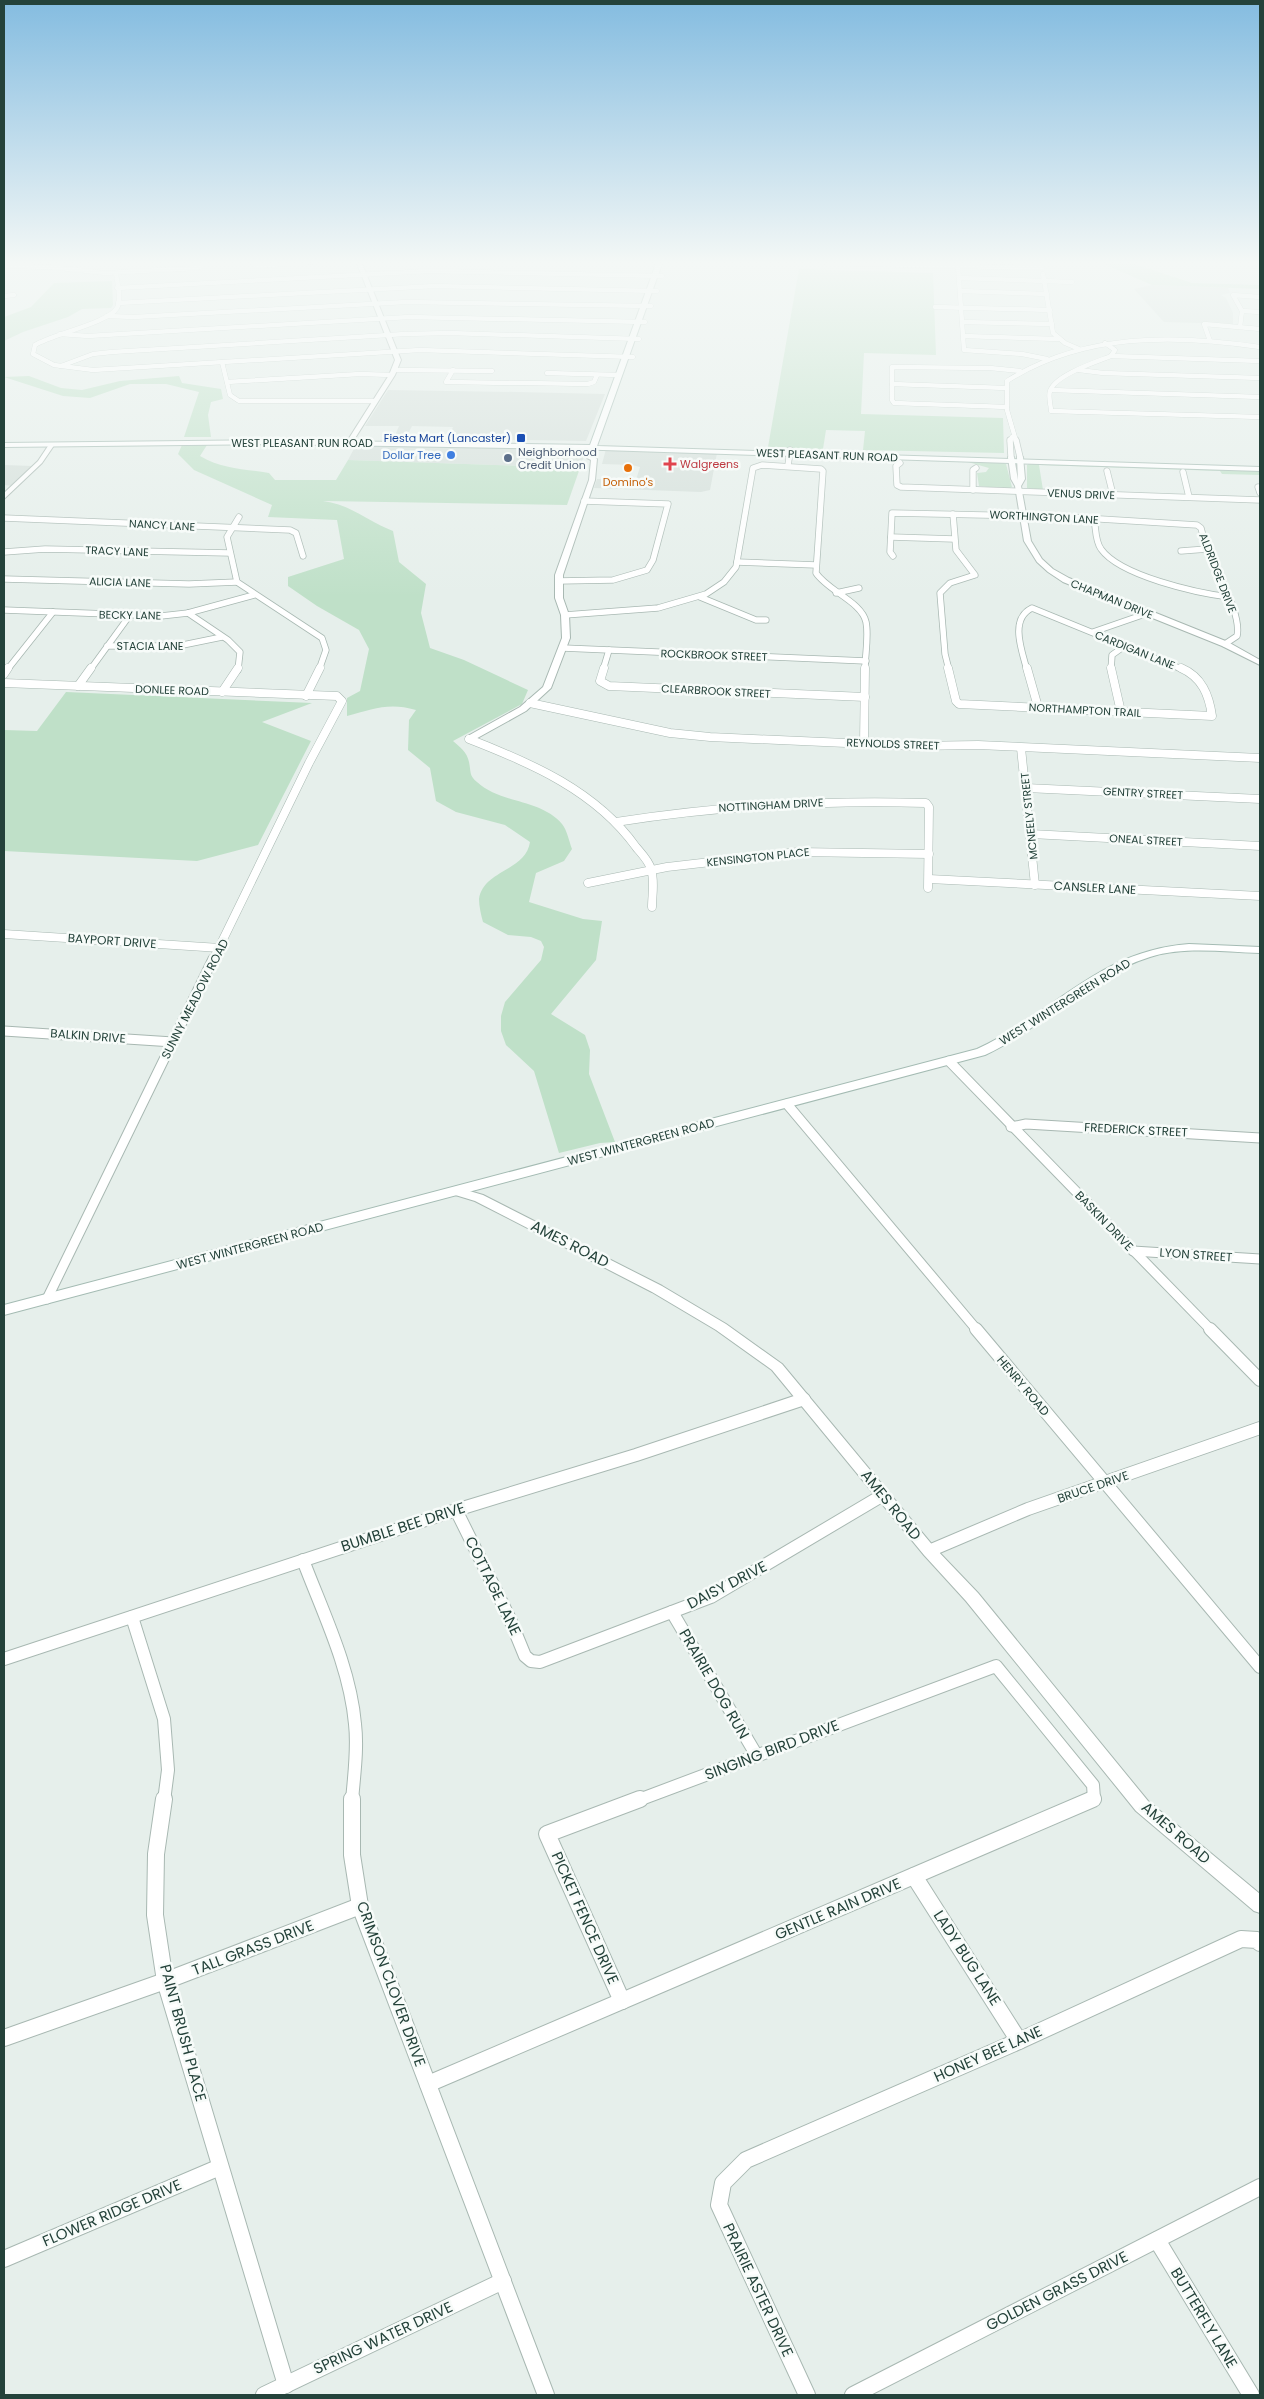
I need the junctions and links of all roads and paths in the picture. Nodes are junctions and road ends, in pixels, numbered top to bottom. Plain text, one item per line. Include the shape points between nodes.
1 (225, 373) edge
2 (377, 373) edge
3 (392, 373) edge
4 (451, 373) edge
5 (492, 373) edge
6 (547, 373) joint
7 (627, 373) edge
8 (892, 373) edge
9 (1017, 373) edge
10 (1073, 373) edge
11 (1103, 373) edge
12 (597, 374) junction
13 (618, 375) joint
14 (1260, 378) edge
15 (228, 382) junction
16 (486, 383) junction
17 (542, 383) junction
18 (892, 384) junction
19 (1006, 388) junction
20 (1051, 390) junction
21 (1260, 397) edge
22 (375, 401) junction
23 (1007, 407) junction
24 (603, 416) junction
25 (611, 416) junction
26 (1260, 417) edge
27 (1012, 437) junction
28 (4, 440) edge
29 (350, 441) junction
30 (53, 442) junction
31 (4, 444) edge
32 (597, 445) junction
33 (789, 452) junction
34 (1011, 459) junction
35 (1020, 459) junction
36 (1115, 462) junction
37 (900, 463) dead end
38 (1260, 465) edge
39 (788, 466) junction
40 (976, 468) dead end
41 (1260, 470) edge
42 (1107, 471) dead end
43 (1182, 472) dead end
44 (1259, 487) edge
45 (1019, 489) junction
46 (973, 490) junction
47 (1260, 494) edge
48 (1113, 495) junction
49 (4, 497) edge
50 (1189, 498) junction
51 (1260, 500) edge
52 (584, 501) junction
53 (953, 514) junction
54 (1023, 516) junction
55 (239, 517) dead end
56 (4, 518) edge
57 (1094, 519) junction
58 (1197, 525) joint
59 (232, 528) junction
60 (891, 537) junction
61 (954, 539) junction
62 (1207, 549) junction
63 (1181, 551) dead end
64 (4, 552) edge
65 (230, 553) junction
66 (303, 556) dead end
67 (893, 556) dead end
68 (737, 562) junction
69 (816, 565) junction
70 (4, 579) edge
71 (558, 581) junction
72 (237, 582) junction
73 (859, 588) dead end
74 (836, 593) junction
75 (254, 594) junction
76 (700, 597) junction
77 (1229, 597) junction
78 (4, 610) edge
79 (53, 612) junction
80 (188, 613) junction
81 (1148, 613) junction
82 (130, 615) junction
83 (564, 615) junction
84 (766, 620) dead end
85 (1093, 632) junction
86 (222, 638) junction
87 (1224, 644) junction
88 (1126, 645) junction
89 (107, 646) junction
90 (563, 648) junction
91 (609, 650) junction
92 (866, 661) junction
93 (1260, 663) edge
94 (4, 674) edge
95 (4, 683) edge
96 (78, 686) junction
97 (222, 692) junction
98 (306, 696) junction
99 (865, 697) junction
100 (341, 698) joint
101 (530, 703) junction
102 (1038, 707) junction
103 (1121, 712) junction
104 (1212, 716) joint
105 (469, 739) joint
106 (864, 744) junction
107 (1021, 748) junction
108 (1260, 758) edge
109 (1026, 788) junction
110 (1260, 799) edge
111 (616, 822) junction
112 (1031, 834) junction
113 (1260, 846) edge
114 (929, 854) junction
115 (652, 870) junction
116 (588, 883) dead end
117 (1035, 885) junction
118 (1260, 896) edge
119 (652, 907) dead end
120 (4, 934) edge
121 (220, 948) junction
122 (1260, 950) edge
123 (4, 1031) edge
124 (173, 1042) junction
125 (949, 1061) junction
126 (787, 1104) junction
127 (1011, 1127) junction
128 (1260, 1138) edge
129 (456, 1191) junction
130 (1133, 1250) junction
131 (1260, 1259) edge
132 (47, 1299) junction
133 (4, 1310) edge
134 (1260, 1380) edge
135 (804, 1399) junction
136 (1260, 1428) edge
137 (1106, 1482) junction
138 (883, 1495) junction
139 (456, 1510) junction
140 (929, 1551) junction
141 (303, 1560) junction
142 (672, 1612) junction
143 (132, 1617) junction
144 (4, 1659) edge
145 (531, 1661) joint
146 (996, 1666) joint
147 (1260, 1666) edge
148 (756, 1756) junction
149 (547, 1834) joint
150 (914, 1876) junction
151 (1260, 1905) edge
152 (360, 1906) junction
153 (1260, 1943) edge
154 (166, 1981) junction
155 (622, 2002) junction
156 (4, 2038) edge
157 (1019, 2040) junction
158 (428, 2084) junction
159 (220, 2167) junction
160 (723, 2183) joint
161 (1260, 2187) edge
162 (1157, 2240) junction
163 (4, 2259) edge
164 (503, 2281) junction
165 (286, 2385) junction
166 (264, 2395) edge
167 (546, 2395) edge
168 (807, 2395) edge
169 (853, 2395) edge
170 (1251, 2395) edge

1 - 15 street
2 - 15 street
3 - 22 street
4 - 16 street via 446,382
5 - 16 street
6 - 12 street
6 - 17 street
7 - 25 main road
8 - 18 street
9 - 19 street via 1007,381
10 - 20 street
11 - 14 street
12 - 13 street
12 - 17 street via 590,384
13 - 24 main road
15 - 22 street via 232,398 245,402
16 - 17 street
18 - 19 street
18 - 23 street via 893,402 900,404
19 - 23 street, CHAPMAN DRIVE
20 - 21 street
20 - 26 street via 1051,411
22 - 29 street
23 - 27 street, CHAPMAN DRIVE
24 - 25 main road
24 - 32 main road
25 - 32 main road
27 - 34 street, CHAPMAN DRIVE
27 - 35 street, CHAPMAN DRIVE
28 - 30 main road, WEST PLEASANT RUN ROAD
29 - 30 main road, WEST PLEASANT RUN ROAD
29 - 32 main road, WEST PLEASANT RUN ROAD
30 - 31 main road, WEST PLEASANT RUN ROAD
30 - 49 street via 40,462
32 - 33 main road, WEST PLEASANT RUN ROAD
32 - 52 street via 598,458 594,459 592,480
33 - 34 main road, WEST PLEASANT RUN ROAD
33 - 39 street
34 - 35 main road, WEST PLEASANT RUN ROAD
34 - 45 street, CHAPMAN DRIVE
35 - 36 main road, WEST PLEASANT RUN ROAD
35 - 45 street, CHAPMAN DRIVE via 1022,479
36 - 38 main road, WEST PLEASANT RUN ROAD
36 - 41 main road, WEST PLEASANT RUN ROAD
37 - 46 street, VENUS DRIVE via 896,466 897,486
39 - 68 street via 758,466 752,470
39 - 69 street via 816,467 823,471
40 - 46 street via 973,470
42 - 48 street
43 - 50 street
44 - 47 street
45 - 46 street, VENUS DRIVE
45 - 48 street, VENUS DRIVE
45 - 54 street, CHAPMAN DRIVE
48 - 50 street, VENUS DRIVE
50 - 51 street, VENUS DRIVE
52 - 71 street
52 - 71 street via 668,504 653,560 647,570 621,579
53 - 54 street, WORTHINGTON LANE
53 - 60 street, WORTHINGTON LANE via 896,513 892,515
53 - 61 street
54 - 57 street, WORTHINGTON LANE
54 - 81 street, CHAPMAN DRIVE via 1029,549 1044,567 1066,580
55 - 59 street
56 - 59 street, NANCY LANE
57 - 58 street, WORTHINGTON LANE
57 - 77 street via 1099,547 1119,564 1193,592
58 - 62 street, ALDRIDGE DRIVE via 1201,528
59 - 65 street via 227,537
59 - 66 street, NANCY LANE via 293,531
60 - 61 street
60 - 67 street via 890,552
61 - 102 street, NORTHAMPTON TRAIL via 959,555 976,575 950,583 940,593 946,660 956,700 959,704
62 - 63 street
62 - 77 street, ALDRIDGE DRIVE
64 - 65 street, TRACY LANE via 45,549
65 - 72 street
68 - 69 street
68 - 76 street via 728,578
69 - 74 street via 818,578
70 - 72 street, ALICIA LANE via 197,584
71 - 83 street
72 - 75 street
73 - 74 street
74 - 92 street via 856,606 864,616
75 - 80 street, BECKY LANE
75 - 98 street via 323,640 326,652
76 - 83 street via 644,610
76 - 84 street via 756,620
77 - 87 street, ALDRIDGE DRIVE via 1239,631
78 - 79 street, BECKY LANE
79 - 82 street, BECKY LANE
79 - 94 street
80 - 82 street, BECKY LANE
80 - 86 street
81 - 85 street
81 - 87 street, CHAPMAN DRIVE
82 - 89 street
83 - 90 street via 566,638
85 - 88 street, CARDIGAN LANE
85 - 102 street, CARDIGAN LANE via 1032,608 1022,616 1019,628 1024,659
86 - 89 street, STACIA LANE via 171,648
86 - 97 street via 237,648 241,658 238,669
87 - 93 street, CHAPMAN DRIVE
88 - 103 street via 1112,655 1110,664
88 - 104 street, CARDIGAN LANE via 1187,671 1210,695
89 - 96 street
90 - 91 street, ROCKBROOK STREET
90 - 101 street via 547,688
91 - 92 street, ROCKBROOK STREET
91 - 99 street, CLEARBROOK STREET via 600,681 608,686
92 - 99 street
95 - 96 street, DONLEE ROAD
96 - 97 street, DONLEE ROAD
97 - 98 street, DONLEE ROAD
98 - 100 street, DONLEE ROAD
99 - 106 street
100 - 121 street, SUNNY MEADOW ROAD via 341,704
101 - 105 street
101 - 106 street, REYNOLDS STREET via 685,735
102 - 103 street, NORTHAMPTON TRAIL
103 - 104 street, NORTHAMPTON TRAIL
105 - 111 street via 518,759 580,793
106 - 107 street, REYNOLDS STREET
107 - 108 street, REYNOLDS STREET
107 - 109 street, MCNEELY STREET
109 - 110 street, GENTRY STREET
109 - 112 street, MCNEELY STREET
111 - 114 street, NOTTINGHAM DRIVE via 682,810 802,802 926,803 929,807
111 - 115 street via 632,837
112 - 113 street, ONEAL STREET
112 - 117 street, MCNEELY STREET
114 - 115 street, KENSINGTON PLACE via 798,852
114 - 117 street, CANSLER LANE via 928,884
115 - 116 street, KENSINGTON PLACE
115 - 119 street
117 - 118 street, CANSLER LANE
120 - 121 street, BAYPORT DRIVE
121 - 124 street, SUNNY MEADOW ROAD
122 - 125 main road, WEST WINTERGREEN ROAD via 1184,948 1135,958 1100,978 1014,1038
123 - 124 street, BALKIN DRIVE
124 - 132 street, SUNNY MEADOW ROAD
125 - 126 main road, WEST WINTERGREEN ROAD
125 - 127 street, BASKIN DRIVE
126 - 129 main road, WEST WINTERGREEN ROAD
126 - 137 street, HENRY ROAD
127 - 128 street, FREDERICK STREET via 1026,1124
127 - 130 street, BASKIN DRIVE
129 - 132 main road, WEST WINTERGREEN ROAD
129 - 135 street, AMES ROAD via 479,1198 552,1234 690,1308 777,1367
130 - 131 street, LYON STREET
130 - 134 street, BASKIN DRIVE
132 - 133 main road, WEST WINTERGREEN ROAD
135 - 138 street, AMES ROAD
135 - 139 street, BUMBLE BEE DRIVE
136 - 137 street, BRUCE DRIVE
137 - 140 street, BRUCE DRIVE via 1028,1509
137 - 147 street, HENRY ROAD
138 - 140 street, AMES ROAD
138 - 142 street, DAISY DRIVE via 711,1597
139 - 141 street, BUMBLE BEE DRIVE
139 - 145 street, COTTAGE LANE via 525,1656
140 - 151 street, AMES ROAD via 972,1597 1142,1806
141 - 143 street, BUMBLE BEE DRIVE
141 - 152 street, CRIMSON CLOVER DRIVE via 343,1670 354,1714 351,1862
142 - 145 street, DAISY DRIVE via 548,1660
142 - 148 street, PRAIRIE DOG RUN
143 - 144 street, BUMBLE BEE DRIVE
143 - 154 street, PAINT BRUSH PLACE via 164,1720 168,1770 156,1854 155,1915
146 - 148 street, SINGING BIRD DRIVE
146 - 150 street, GENTLE RAIN DRIVE via 1086,1775 1093,1785 1094,1799
148 - 149 street, SINGING BIRD DRIVE
149 - 155 street, PICKET FENCE DRIVE
150 - 155 street, GENTLE RAIN DRIVE
150 - 157 street, LADY BUG LANE
152 - 154 street, TALL GRASS DRIVE
152 - 158 street, CRIMSON CLOVER DRIVE
153 - 157 street, HONEY BEE LANE via 1241,1939
154 - 156 street, TALL GRASS DRIVE
154 - 159 street, PAINT BRUSH PLACE
155 - 158 street, GENTLE RAIN DRIVE
157 - 160 street, HONEY BEE LANE via 746,2160
158 - 164 street, CRIMSON CLOVER DRIVE
159 - 163 street, FLOWER RIDGE DRIVE
159 - 165 street, PAINT BRUSH PLACE
160 - 168 street, PRAIRIE ASTER DRIVE via 719,2205
161 - 162 street, GOLDEN GRASS DRIVE
162 - 169 street, GOLDEN GRASS DRIVE
162 - 170 street, BUTTERFLY LANE
164 - 165 street, SPRING WATER DRIVE
164 - 167 street, CRIMSON CLOVER DRIVE
165 - 166 street, SPRING WATER DRIVE

